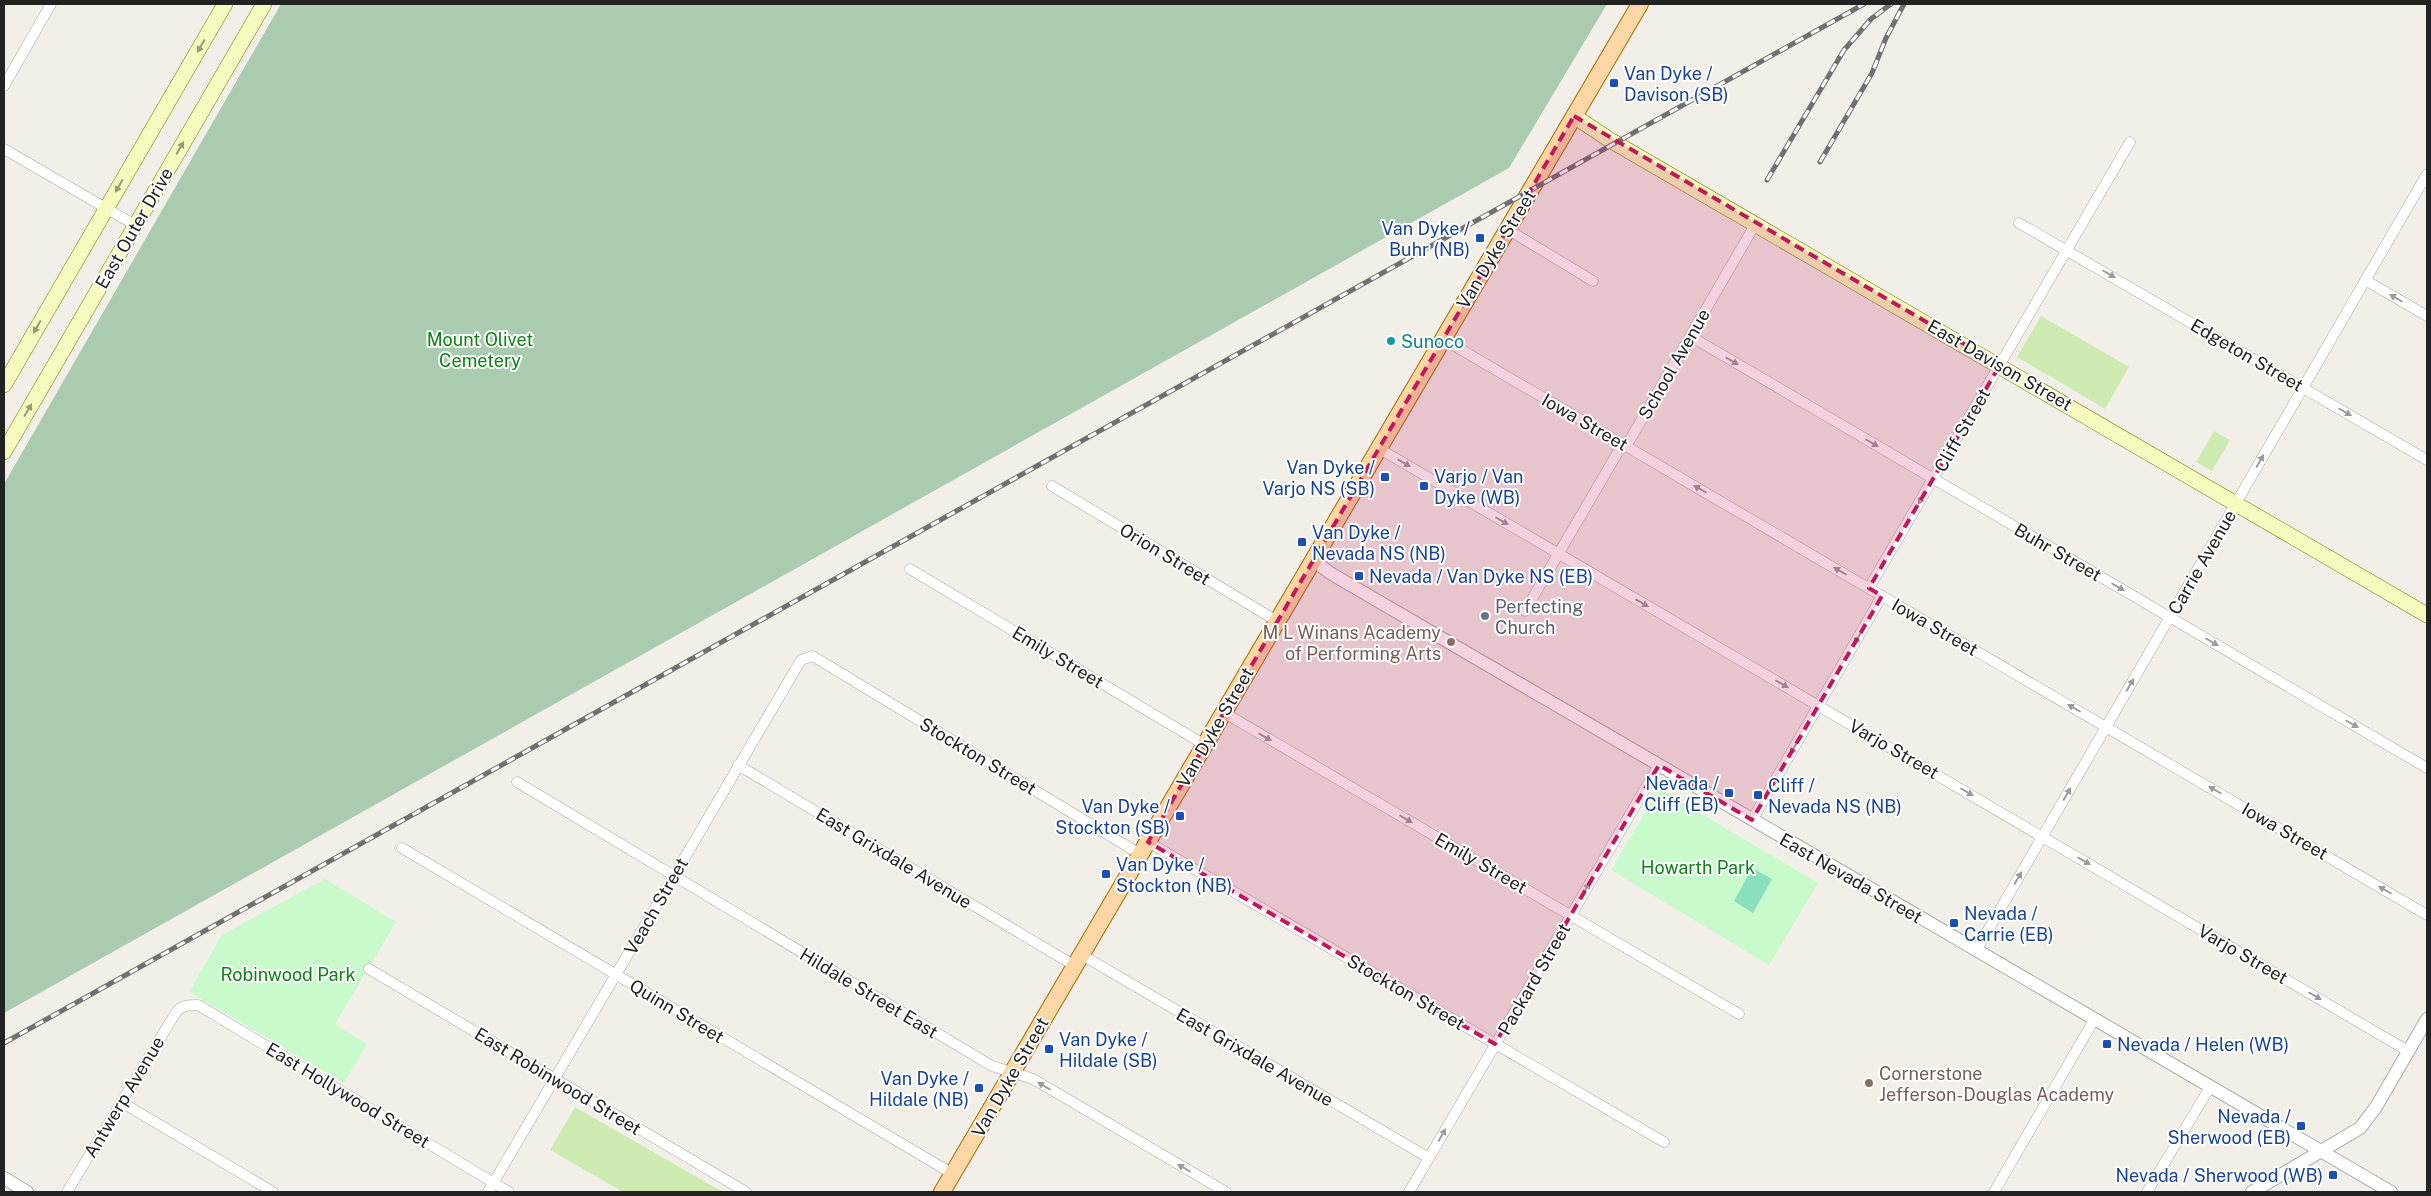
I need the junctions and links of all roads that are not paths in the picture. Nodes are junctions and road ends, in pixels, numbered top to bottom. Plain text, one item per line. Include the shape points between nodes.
1 (51, 4) edge
2 (225, 4) edge
3 (264, 4) edge
4 (1640, 4) edge
5 (4, 86) edge
6 (1574, 116) junction
7 (2130, 142) dead end
8 (4, 149) edge
9 (2427, 174) edge
10 (106, 208) junction
11 (2019, 222) dead end
12 (1756, 223) junction
13 (135, 225) junction
14 (1507, 229) junction
15 (2067, 250) junction
16 (2366, 280) junction
17 (1593, 281) dead end
18 (2427, 316) edge
19 (1690, 336) junction
20 (1443, 339) junction
21 (2000, 365) junction
22 (4, 385) edge
23 (2303, 387) junction
24 (1624, 445) junction
25 (1378, 448) junction
26 (4, 452) edge
27 (2427, 460) edge
28 (1934, 479) junction
29 (1052, 486) dead end
30 (2236, 503) junction
31 (1558, 554) junction
32 (1313, 560) junction
33 (910, 569) dead end
34 (1869, 588) junction
35 (1882, 596) junction
36 (1525, 610) dead end
37 (2427, 615) edge
38 (2170, 617) junction
39 (1277, 621) junction
40 (816, 658) joint
41 (1819, 706) junction
42 (1223, 712) junction
43 (2106, 727) junction
44 (1204, 745) junction
45 (738, 765) junction
46 (1659, 765) junction
47 (2427, 768) edge
48 (517, 782) dead end
49 (1752, 820) junction
50 (2042, 836) junction
51 (402, 848) dead end
52 (1144, 848) junction
53 (674, 876) junction
54 (2427, 915) edge
55 (1571, 916) junction
56 (1976, 951) junction
57 (1078, 960) junction
58 (369, 969) dead end
59 (616, 975) junction
60 (185, 1006) joint
61 (1739, 1014) dead end
62 (2427, 1019) edge
63 (2094, 1020) junction
64 (1495, 1044) junction
65 (2408, 1051) junction
66 (1012, 1074) junction
67 (554, 1079) junction
68 (2210, 1087) junction
69 (121, 1102) junction
70 (1664, 1142) dead end
71 (2320, 1152) junction
72 (1429, 1158) junction
73 (952, 1174) junction
74 (4, 1178) edge
75 (493, 1183) junction
76 (944, 1191) edge
77 (27, 1192) edge
78 (67, 1192) edge
79 (273, 1192) edge
80 (488, 1192) edge
81 (509, 1192) edge
82 (746, 1192) edge
83 (1226, 1192) edge
84 (1409, 1192) edge
85 (1994, 1192) edge
86 (2147, 1192) edge
87 (2252, 1192) edge
88 (2391, 1192) edge

1 - 5 street
2 -> 10 main road, East Outer Drive
13 -> 3 main road, East Outer Drive
4 - 6 main road, Van Dyke Street
6 - 12 main road, East Davison Street
6 - 14 main road, Van Dyke Street
7 - 15 street, Cliff Street
8 - 10 street
9 - 16 street, Carrie Avenue
10 - 13 street
10 -> 22 main road, East Outer Drive
11 - 15 street, Edgeton Street
12 - 19 street, School Avenue
12 - 21 main road, East Davison Street
26 -> 13 main road, East Outer Drive
14 - 17 street
14 - 20 main road, Van Dyke Street
15 - 21 street, Cliff Street
15 -> 23 street, Edgeton Street
18 -> 16 street
16 - 23 street, Carrie Avenue
19 - 24 street, School Avenue
19 -> 28 street, Buhr Street
20 - 24 street, Iowa Street
20 - 25 main road, Van Dyke Street
21 - 28 street, Cliff Street
21 - 30 main road, East Davison Street
23 -> 27 street, Edgeton Street
30 -> 23 street, Carrie Avenue
24 - 31 street, School Avenue
34 -> 24 street, Iowa Street
25 -> 31 street, Varjo Street
25 - 32 main road, Van Dyke Street
28 -> 34 street, Cliff Street
28 -> 38 street, Buhr Street
29 - 39 street, Orion Street
30 - 37 main road, East Davison Street
30 - 38 street, Carrie Avenue
31 - 36 street, School Avenue
31 -> 41 street, Varjo Street
32 - 39 main road, Van Dyke Street
32 - 46 street, East Nevada Street via 1330,573
33 - 44 street, Emily Street
34 - 35 street, Iowa Street
35 -> 41 street
43 -> 35 street, Iowa Street
43 -> 38 street, Carrie Avenue
38 -> 47 street, Buhr Street
39 - 42 main road, Van Dyke Street
40 - 45 street, Veach Street via 804,658 796,665
40 - 52 street, Stockton Street
41 -> 49 street
41 -> 50 street, Varjo Street
42 - 44 main road, Van Dyke Street
42 -> 55 street, Emily Street
50 -> 43 street, Carrie Avenue
54 -> 43 street, Iowa Street
44 - 52 main road, Van Dyke Street
45 - 53 street, Veach Street
45 - 57 street, East Grixdale Avenue
46 - 49 street, East Nevada Street
55 -> 46 street, Packard Street
48 - 53 street, Hildale Street East
49 - 56 street, East Nevada Street
56 -> 50 street, Carrie Avenue
50 -> 65 street, Varjo Street
51 - 59 street, Quinn Street
52 - 57 main road, Van Dyke Street
52 - 64 street, Stockton Street
53 - 59 street, Veach Street
53 - 66 street, Hildale Street East via 992,1066
55 - 61 street, Emily Street
55 - 64 street, Packard Street
56 - 63 street, East Nevada Street
57 - 66 main road, Van Dyke Street
57 - 72 street, East Grixdale Avenue
58 - 67 street, East Robinwood Street
59 - 67 street, Veach Street
59 - 73 street, Quinn Street
60 - 69 street, Antwerp Avenue via 175,1014
60 - 75 street, East Hollywood Street via 198,1005
62 - 65 street
63 - 68 street, East Nevada Street
63 - 85 street
64 - 70 street, Stockton Street
72 -> 64 street, Packard Street
65 - 71 street via 2368,1119 2354,1132
66 - 73 main road, Van Dyke Street
83 -> 66 street, Hildale Street East via 1032,1080
67 - 75 street, Veach Street
67 - 82 street, East Robinwood Street
68 - 71 street, East Nevada Street
68 - 86 street
69 - 78 street, Antwerp Avenue
69 - 79 street
71 - 87 street
71 - 88 street, East Nevada Street
72 - 84 street, Packard Street
73 - 76 main road, Van Dyke Street
74 - 77 street
75 - 80 street, Veach Street
75 - 81 street, East Hollywood Street

